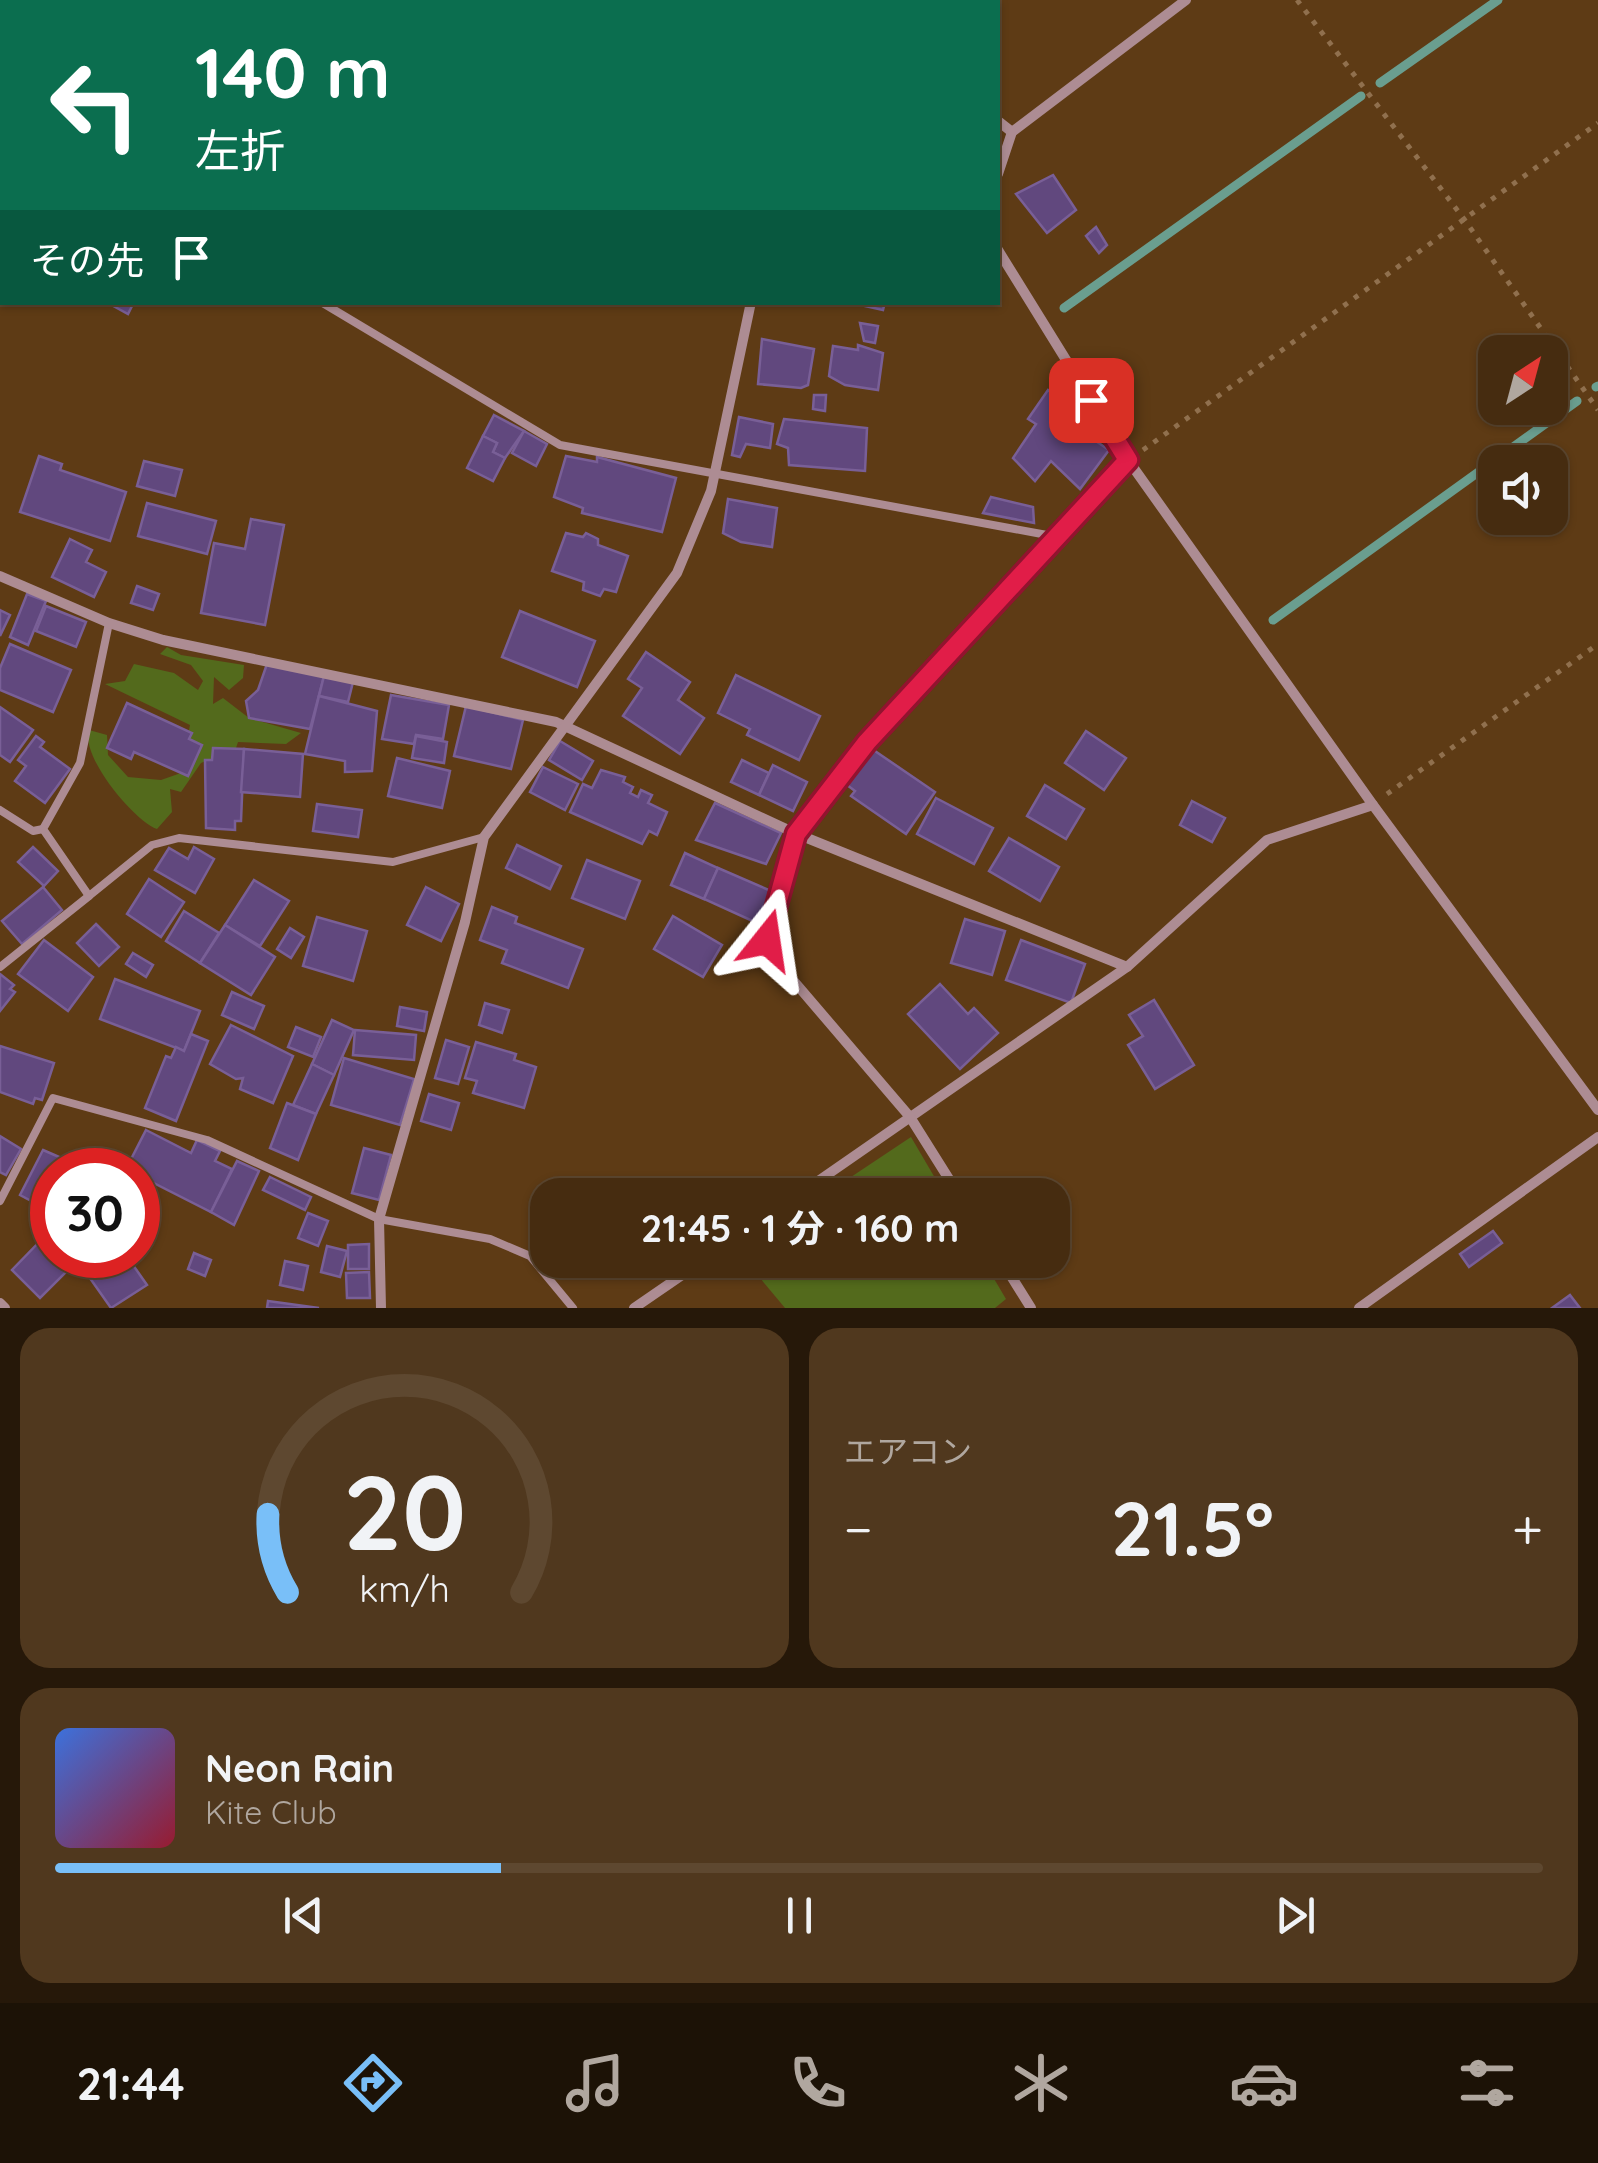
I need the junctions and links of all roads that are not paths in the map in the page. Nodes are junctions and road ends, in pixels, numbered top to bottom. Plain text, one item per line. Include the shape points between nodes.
1 (1186, 0) edge
2 (1000, 123) edge
3 (1012, 132) junction
4 (1000, 168) edge
5 (1000, 253) edge
6 (326, 305) edge
7 (750, 305) edge
8 (1128, 460) junction
9 (714, 477) junction
10 (1060, 538) junction
11 (0, 576) edge
12 (109, 623) junction
13 (565, 726) junction
14 (1373, 805) junction
15 (0, 810) edge
16 (43, 829) junction
17 (796, 834) junction
18 (484, 837) junction
19 (89, 896) junction
20 (0, 968) edge
21 (1128, 968) junction
22 (1598, 1110) edge
23 (910, 1117) junction
24 (1598, 1136) edge
25 (822, 1178) edge
26 (949, 1178) edge
27 (0, 1201) edge
28 (379, 1218) junction
29 (678, 1278) edge
30 (1012, 1278) edge
31 (381, 1308) edge
32 (573, 1308) edge
33 (634, 1308) edge
34 (1031, 1308) edge
35 (1359, 1308) edge

1 - 3 street
2 - 3 street
3 - 4 street
5 - 8 street
6 - 9 lane via 560,446
7 - 9 street
8 - 10 street
8 - 14 street
9 - 10 lane
9 - 13 street via 676,573
10 - 17 street via 867,742
11 - 12 street
12 - 13 street
12 - 16 lane via 80,763
13 - 17 street
13 - 18 street
14 - 21 street via 1267,840
14 - 22 street
15 - 16 lane via 33,831
16 - 19 lane
17 - 21 street
17 - 23 street via 767,940 786,972
18 - 19 lane via 393,862 179,838 152,845
18 - 28 street
19 - 20 lane
21 - 23 street
23 - 25 street
23 - 26 street
24 - 35 street
27 - 28 lane via 53,1098 207,1140
28 - 31 street
28 - 32 lane via 490,1239 530,1256
29 - 33 street
30 - 34 street

